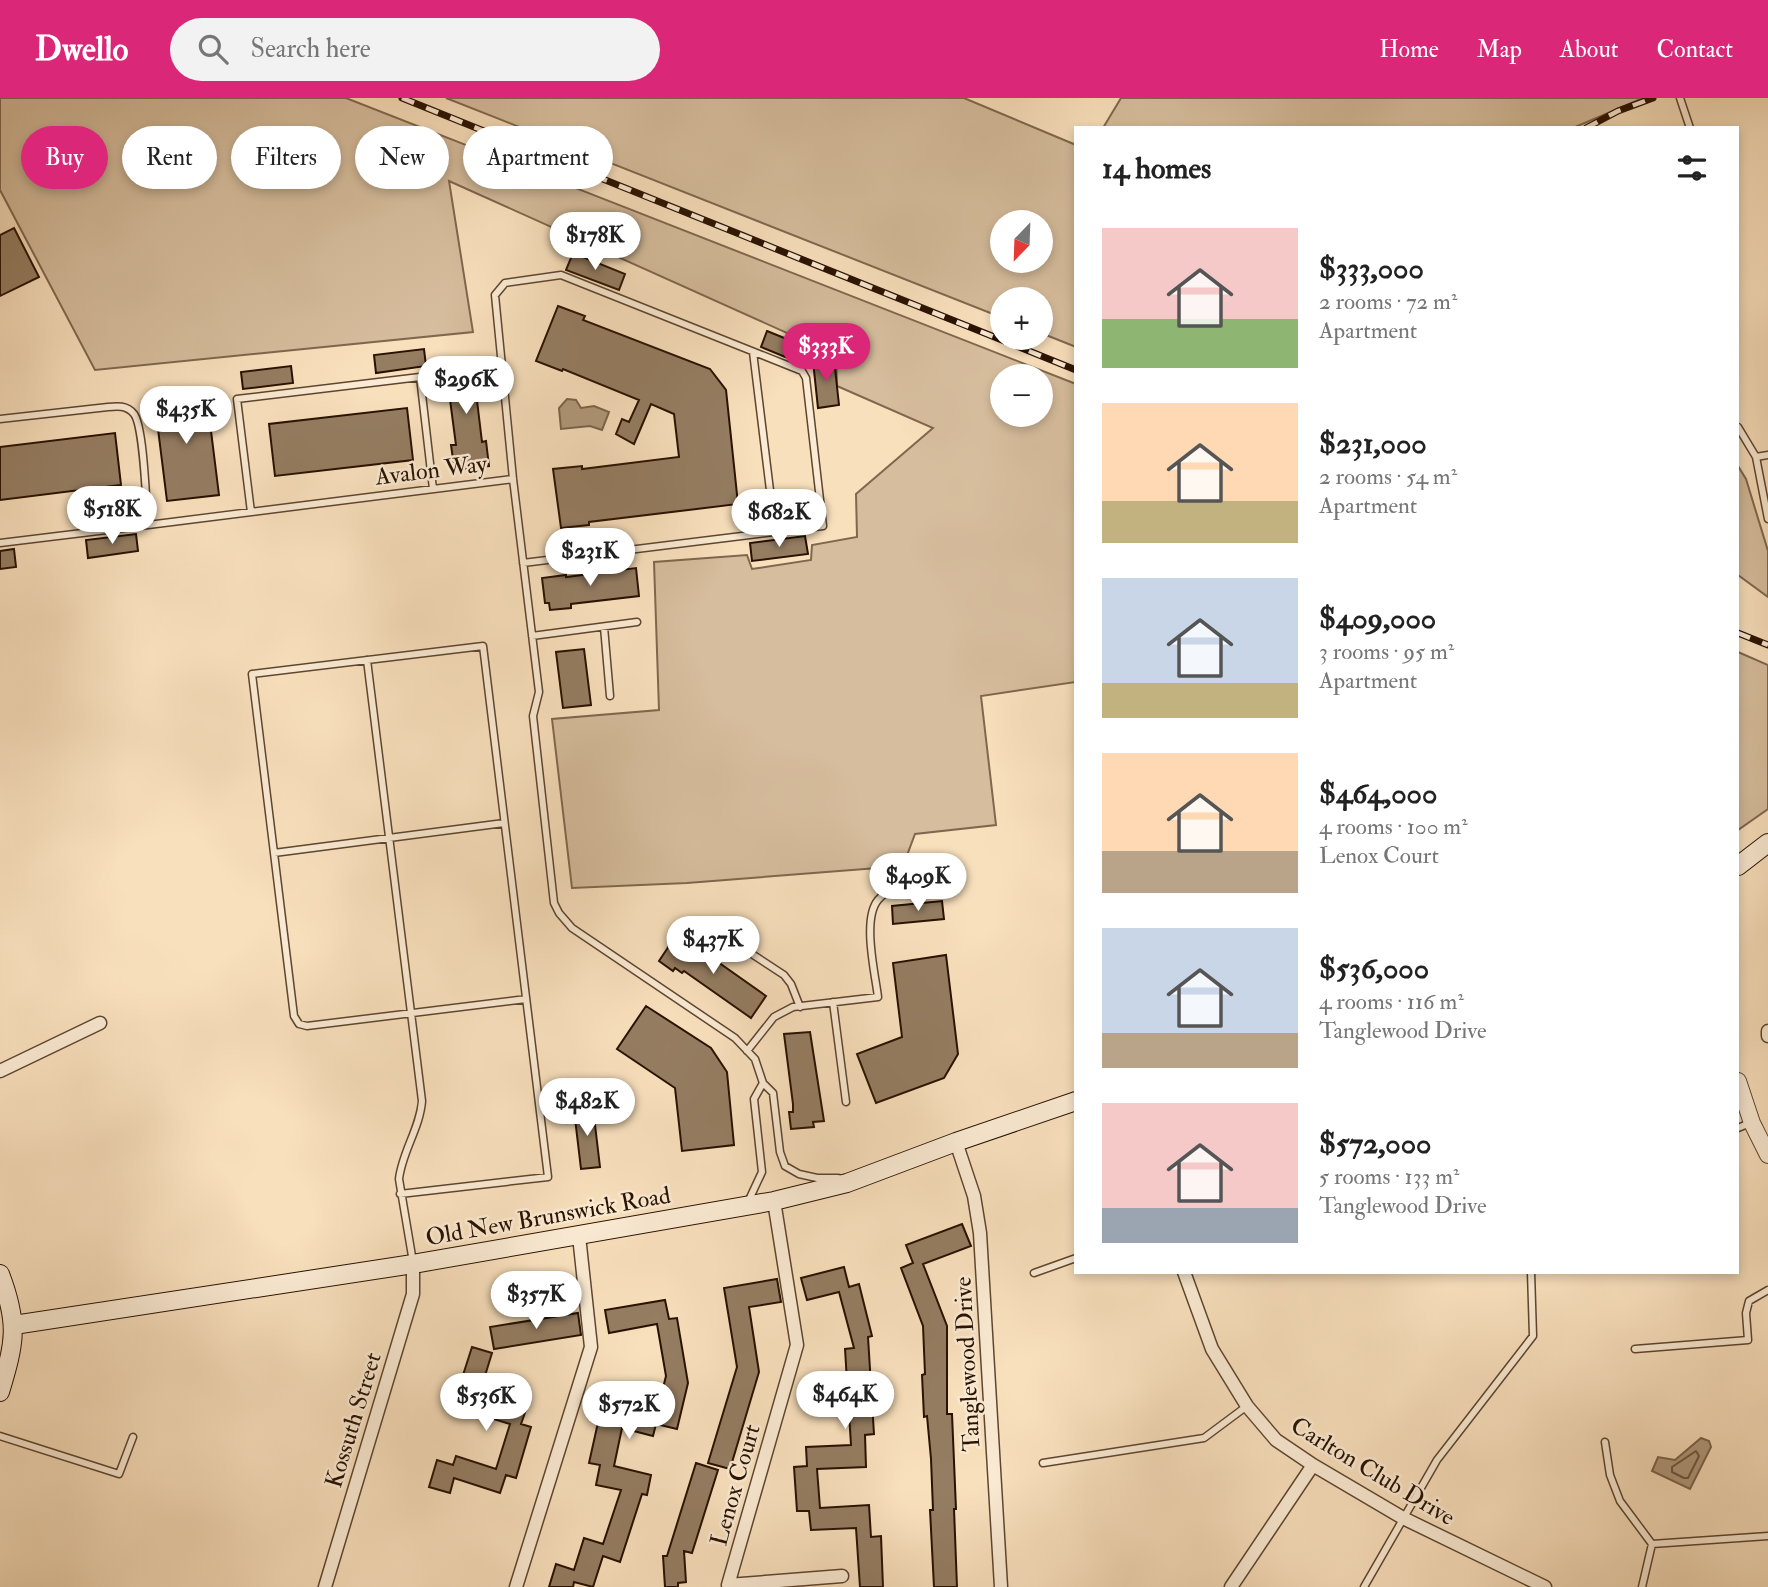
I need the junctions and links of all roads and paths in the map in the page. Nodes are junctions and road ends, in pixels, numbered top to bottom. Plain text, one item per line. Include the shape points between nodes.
1 (1680, 98) edge
2 (1689, 126) edge
3 (753, 352) junction
4 (0, 419) edge
5 (1739, 429) edge
6 (1768, 454) edge
7 (1756, 457) junction
8 (513, 480) junction
9 (433, 489) junction
10 (1767, 500) edge
11 (251, 512) junction
12 (1768, 519) edge
13 (148, 525) junction
14 (775, 531) junction
15 (0, 542) edge
16 (523, 563) junction
17 (637, 622) dead end
18 (604, 627) junction
19 (532, 636) junction
20 (367, 660) junction
21 (610, 696) dead end
22 (504, 823) junction
23 (389, 838) junction
24 (1768, 843) edge
25 (274, 853) junction
26 (1739, 865) edge
27 (917, 881) dead end
28 (709, 926) dead end
29 (526, 999) junction
30 (833, 1002) junction
31 (800, 1007) junction
32 (411, 1013) junction
33 (100, 1023) dead end
34 (747, 1051) junction
35 (0, 1071) edge
36 (762, 1083) junction
37 (1739, 1087) edge
38 (846, 1102) dead end
39 (1074, 1102) edge
40 (1745, 1125) edge
41 (956, 1142) junction
42 (1768, 1156) edge
43 (861, 1178) junction
44 (400, 1194) junction
45 (774, 1202) junction
46 (746, 1206) junction
47 (579, 1236) junction
48 (1074, 1259) edge
49 (413, 1264) junction
50 (1034, 1273) dead end
51 (0, 1274) edge
52 (1185, 1274) edge
53 (1531, 1274) edge
54 (1768, 1290) edge
55 (14, 1325) junction
56 (1635, 1349) dead end
57 (0, 1392) edge
58 (1247, 1406) junction
59 (0, 1436) edge
60 (133, 1437) dead end
61 (1605, 1442) dead end
62 (1043, 1463) dead end
63 (1313, 1465) junction
64 (1403, 1518) junction
65 (1768, 1536) edge
66 (1652, 1545) junction
67 (842, 1576) dead end
68 (325, 1587) edge
69 (516, 1587) edge
70 (1001, 1587) edge
71 (1231, 1587) edge
72 (1364, 1587) edge
73 (1545, 1587) edge
74 (1642, 1587) edge

1 - 2 lane
3 - 8 lane via 561,275 505,283 495,295 494,306
3 - 14 lane
3 - 14 lane via 802,371 806,378 823,526
4 - 13 lane via 120,406 133,413 139,429
5 - 7 lane
6 - 7 lane
7 - 10 lane
8 - 9 lane, Avalon Way
8 - 16 lane, Avalon Way
9 - 11 lane, Avalon Way
9 - 11 lane via 420,377 237,399
10 - 12 lane
11 - 13 lane, Avalon Way
13 - 15 lane, Avalon Way
14 - 16 lane
16 - 19 lane, Avalon Way
17 - 18 lane
18 - 19 lane
18 - 21 lane
19 - 34 lane, Avalon Way via 539,692 533,716 554,903 559,913 572,928 735,1038
20 - 22 lane via 483,646
20 - 23 lane
20 - 25 lane via 252,674
22 - 23 lane
22 - 29 lane
23 - 25 lane
23 - 32 lane
24 - 26 main road
25 - 32 lane via 293,1016 299,1024
27 - 30 lane via 896,887 874,905 870,934 878,997
28 - 31 lane via 783,975
29 - 32 lane
29 - 44 lane via 548,1177
30 - 31 lane
30 - 38 lane
31 - 34 lane via 774,1017
32 - 44 lane via 421,1110 400,1167
33 - 35 street
34 - 36 lane, Avalon Way via 755,1059
36 - 43 lane, Avalon Way via 773,1093 785,1166 817,1178
36 - 46 lane via 754,1099 762,1172
37 - 40 street
39 - 41 main road, Old New Brunswick Road
40 - 42 street
41 - 43 main road, Old New Brunswick Road
41 - 70 street, Tanglewood Drive via 974,1196 980,1233
43 - 45 main road, Old New Brunswick Road
44 - 49 lane
45 - 46 main road, Old New Brunswick Road
45 - 67 street, Lenox Court via 797,1345 728,1585
46 - 47 main road, Old New Brunswick Road
47 - 49 main road, Old New Brunswick Road
47 - 69 street via 592,1347
48 - 50 lane
49 - 55 main road, Old New Brunswick Road
49 - 68 street, Kossuth Street via 413,1294
51 - 55 main road
52 - 58 street, Carlton Club Drive via 1212,1349
53 - 64 lane via 1533,1336 1437,1460
54 - 56 lane via 1749,1301 1748,1340
55 - 57 main road
58 - 62 lane via 1204,1438
58 - 63 street, Carlton Club Drive via 1276,1440
59 - 60 lane via 119,1474
61 - 66 lane via 1620,1501
63 - 64 street, Carlton Club Drive
63 - 71 street
64 - 72 lane
64 - 73 street, Carlton Club Drive
65 - 66 lane
66 - 74 lane

